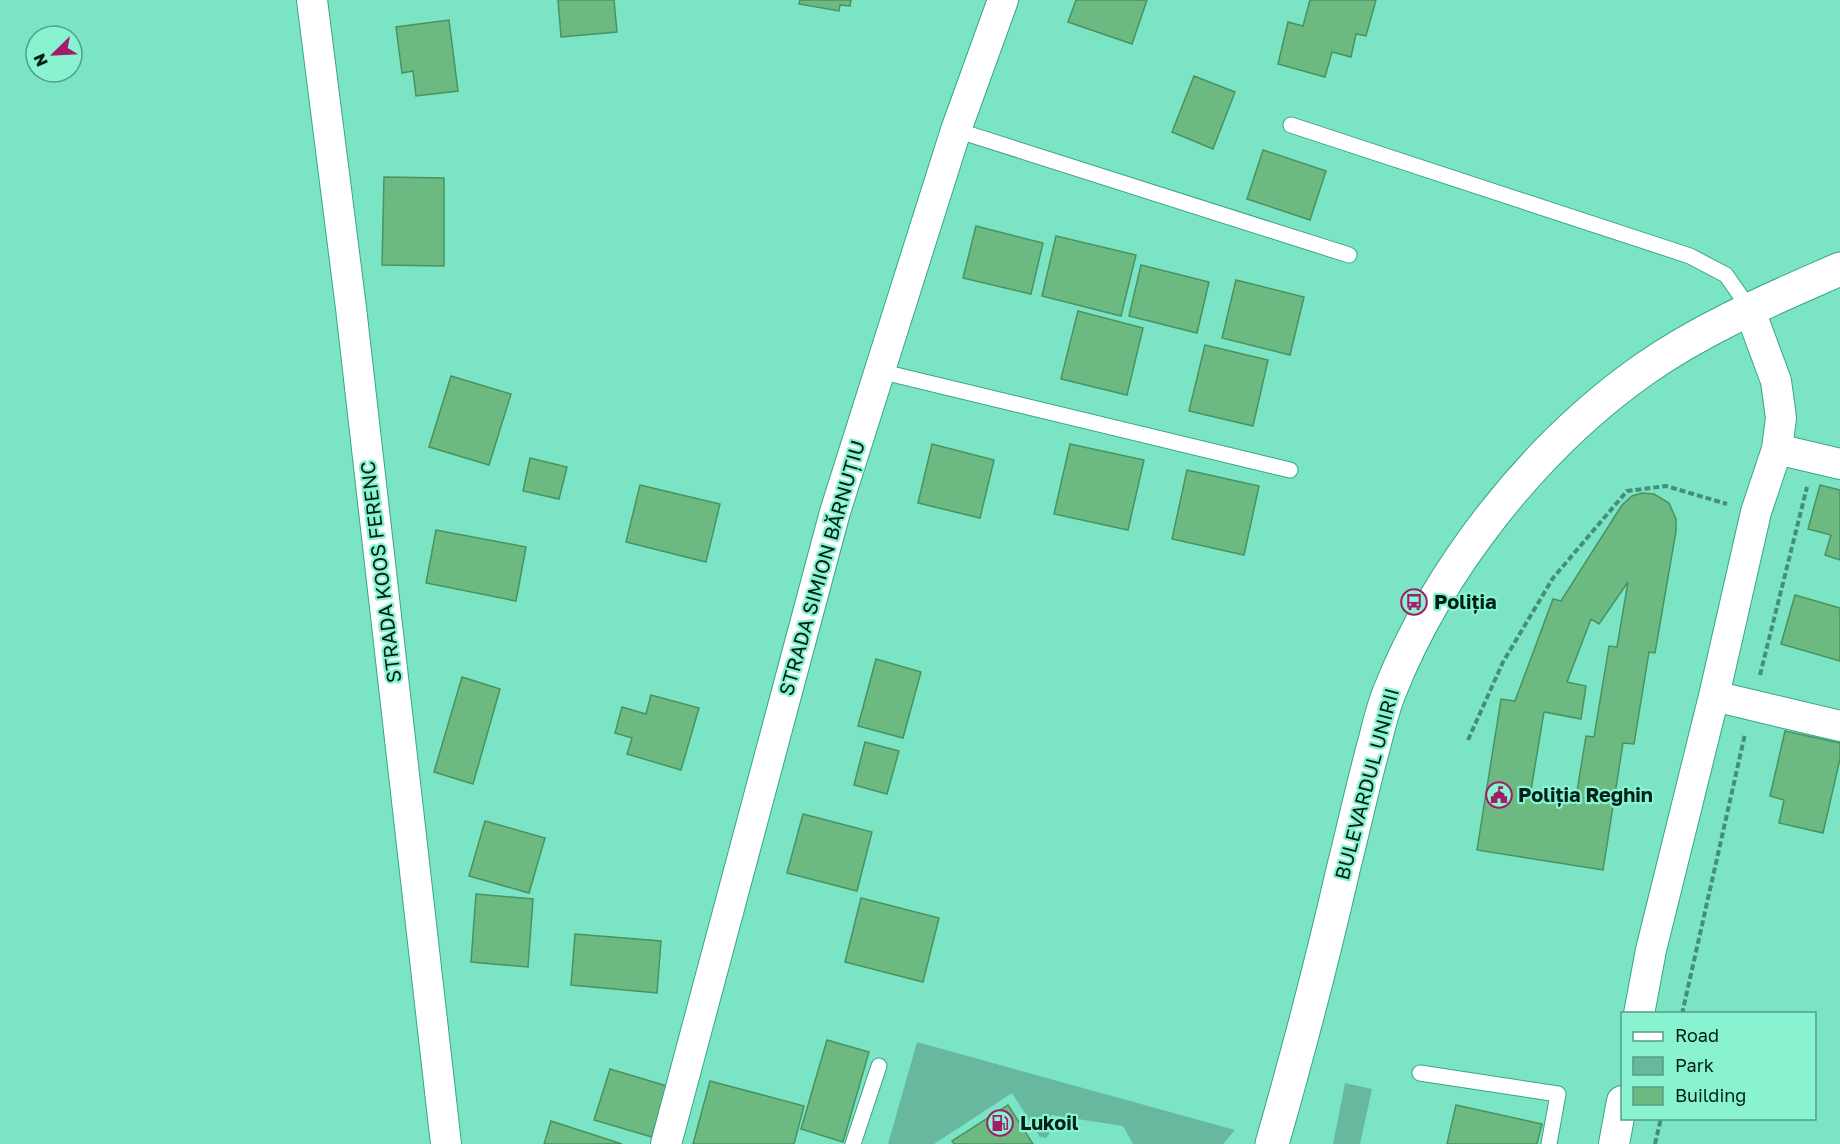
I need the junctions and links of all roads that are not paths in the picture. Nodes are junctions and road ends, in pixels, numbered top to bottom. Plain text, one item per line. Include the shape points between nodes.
1 (312, 0) edge
2 (1003, 0) edge
3 (1291, 125) dead end
4 (956, 130) junction
5 (1349, 255) dead end
6 (1840, 269) edge
7 (1749, 308) junction
8 (879, 370) junction
9 (1777, 449) junction
10 (1840, 464) edge
11 (1290, 470) dead end
12 (1714, 696) junction
13 (1840, 726) edge
14 (1639, 1012) edge
15 (879, 1066) dead end
16 (1420, 1073) dead end
17 (1621, 1111) edge
18 (446, 1144) edge
19 (666, 1144) edge
20 (853, 1144) edge
21 (1272, 1144) edge
22 (1548, 1144) edge
23 (1614, 1144) edge

1 - 18 street, STRADA KOOS FERENC
2 - 4 street, STRADA SIMION BĂRNUȚIU
3 - 7 lane via 1690,256 1726,275
4 - 5 lane
4 - 8 street, STRADA SIMION BĂRNUȚIU
6 - 7 main road, BULEVARDUL UNIRII
7 - 9 street via 1776,381 1781,418
7 - 21 main road, BULEVARDUL UNIRII via 1643,370 1553,446 1470,545 1414,635 1388,695 1374,745
8 - 11 lane
8 - 19 street, STRADA SIMION BĂRNUȚIU via 835,512
9 - 10 street
9 - 12 street via 1756,512
12 - 13 street
12 - 14 street
15 - 20 lane
16 - 22 lane via 1558,1094
17 - 23 street

